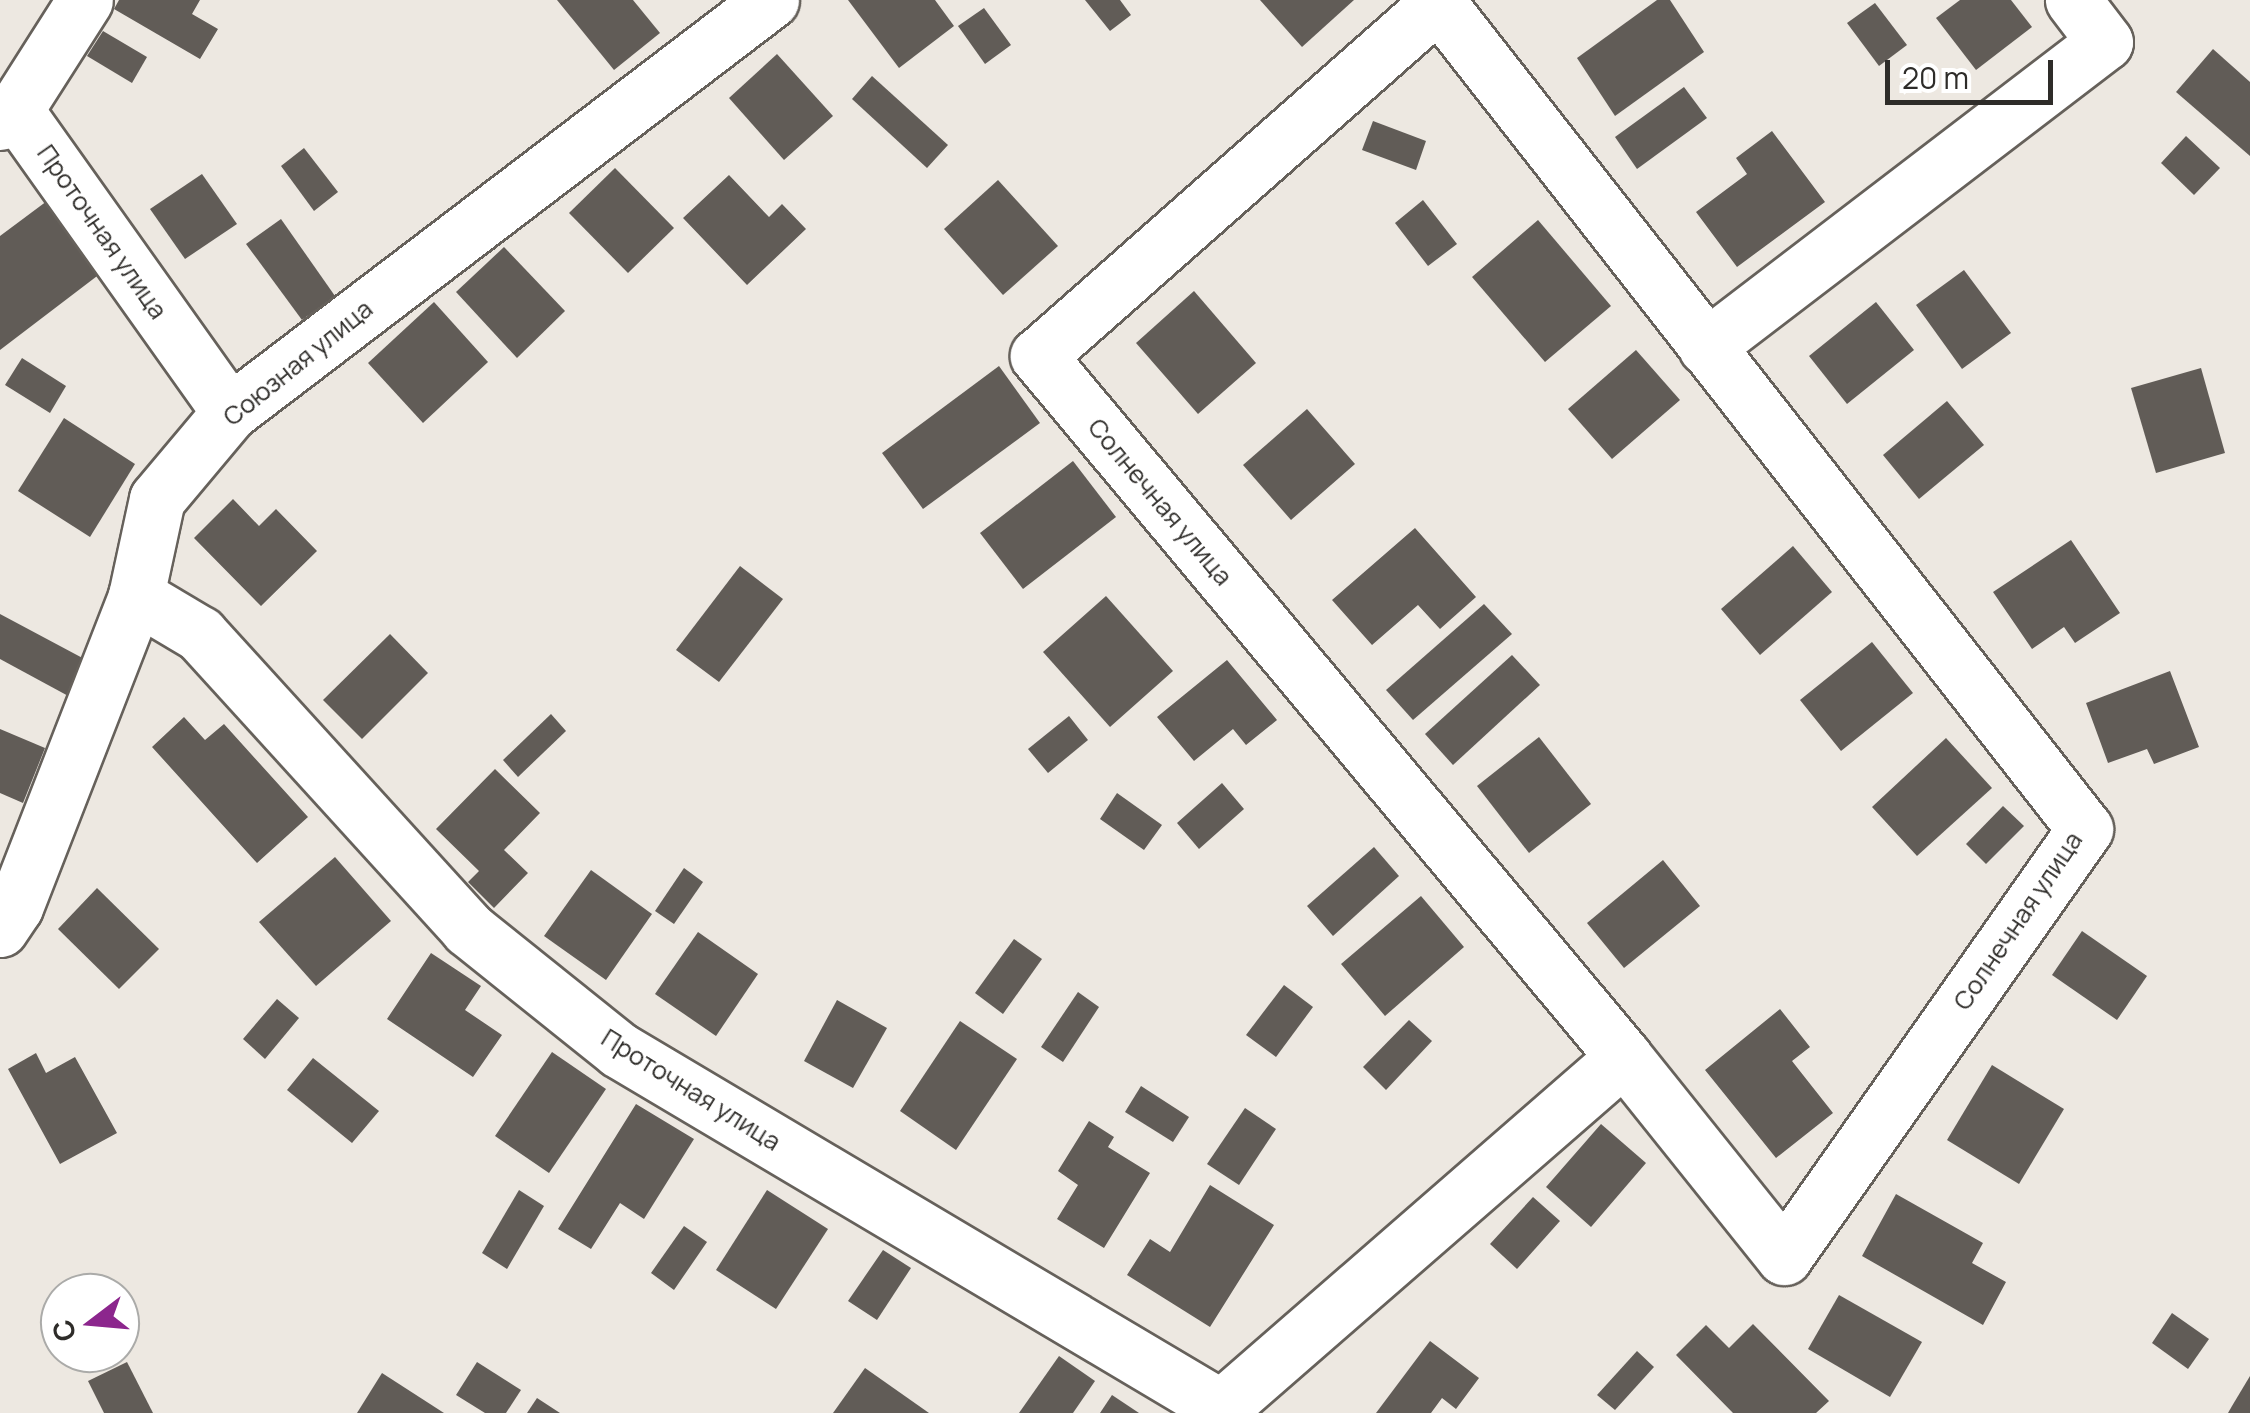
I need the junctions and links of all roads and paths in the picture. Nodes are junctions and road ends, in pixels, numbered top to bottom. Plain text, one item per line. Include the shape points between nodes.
1 (85, 0) edge
2 (771, 0) edge
3 (2074, 0) edge
4 (1436, 2) edge
5 (8, 116) edge
6 (1706, 346) junction
7 (230, 412) junction
8 (136, 596) junction
9 (0, 929) edge
10 (1624, 1056) junction
11 (1226, 1410) edge

1 - 5 street, Проточная улица
2 - 7 street, Союзная улица
3 - 6 street via 2105,42
4 - 6 street, Солнечная улица
4 - 10 street, Солнечная улица via 1038,356
5 - 7 street, Проточная улица
6 - 10 street, Солнечная улица via 2085,828 1784,1256
7 - 8 street, Союзная улица via 157,499
8 - 9 street, Союзная улица via 15,907
8 - 11 street, Проточная улица via 200,634 468,929 619,1050
10 - 11 street

